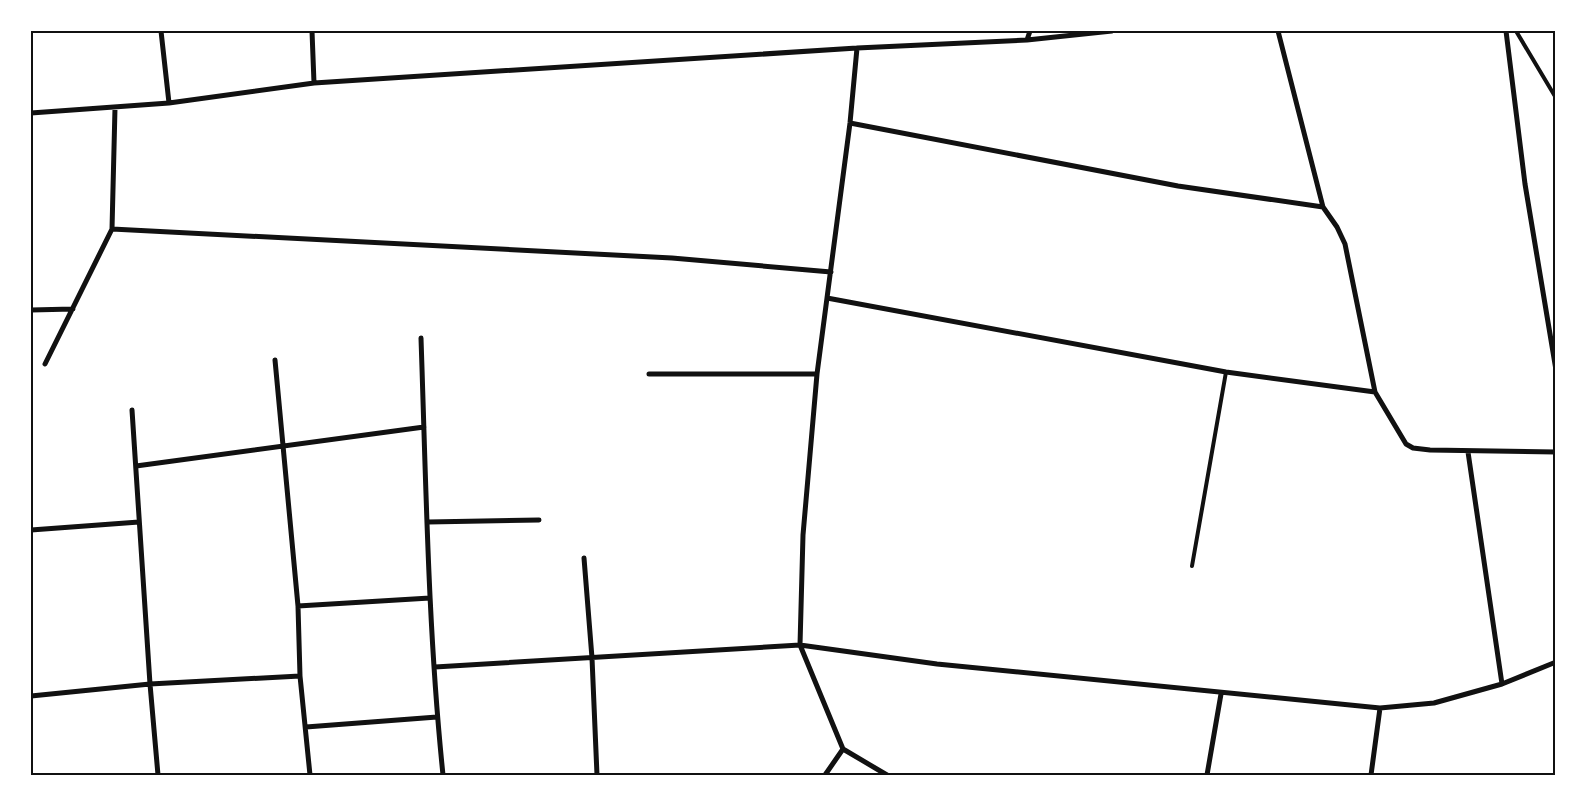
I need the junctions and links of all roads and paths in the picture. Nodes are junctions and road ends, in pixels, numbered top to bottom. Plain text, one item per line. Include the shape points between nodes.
1 (161, 31) edge
2 (312, 31) edge
3 (1030, 31) edge
4 (1112, 31) edge
5 (1278, 31) edge
6 (1506, 31) edge
7 (1516, 31) edge
8 (1027, 40) junction
9 (857, 48) junction
10 (314, 83) junction
11 (1556, 98) edge
12 (168, 103) junction
13 (115, 108) junction
14 (31, 113) edge
15 (850, 123) junction
16 (1323, 207) junction
17 (112, 230) junction
18 (831, 272) junction
19 (827, 298) junction
20 (73, 309) junction
21 (31, 310) edge
22 (420, 338) dead end
23 (275, 360) dead end
24 (45, 364) dead end
25 (1556, 370) edge
26 (1226, 372) junction
27 (649, 374) dead end
28 (818, 374) junction
29 (1375, 392) junction
30 (132, 410) dead end
31 (424, 428) junction
32 (282, 446) junction
33 (1468, 452) junction
34 (1556, 452) edge
35 (136, 466) junction
36 (539, 520) dead end
37 (139, 522) junction
38 (428, 522) junction
39 (31, 530) edge
40 (584, 558) dead end
41 (1192, 566) dead end
42 (430, 598) junction
43 (298, 606) junction
44 (800, 645) junction
45 (592, 658) junction
46 (1556, 662) edge
47 (435, 667) junction
48 (300, 676) junction
49 (150, 684) junction
50 (1502, 684) junction
51 (1221, 694) junction
52 (31, 696) edge
53 (1380, 708) junction
54 (437, 717) junction
55 (306, 728) junction
56 (843, 750) junction
57 (158, 775) edge
58 (310, 775) edge
59 (443, 775) edge
60 (596, 775) edge
61 (826, 775) edge
62 (887, 775) edge
63 (1207, 775) edge
64 (1371, 775) edge

1 - 12 street
2 - 10 street
3 - 8 street
4 - 8 street
5 - 16 street
6 - 25 street via 1525,184
7 - 11 lane
8 - 9 street
9 - 10 street
9 - 15 street
10 - 12 street
12 - 13 street
13 - 14 street
13 - 17 street
15 - 16 street via 1178,186
15 - 18 street
16 - 29 street via 1345,244
17 - 18 street via 672,258
17 - 20 street
18 - 19 street
19 - 26 street
19 - 28 street
20 - 21 street
20 - 24 street
22 - 31 street
23 - 32 street
26 - 29 street
26 - 41 lane
27 - 28 street
28 - 44 street via 803,535
29 - 33 street via 1409,447
30 - 35 street
31 - 32 street
31 - 38 street
32 - 35 street
32 - 43 street
33 - 34 street
33 - 50 street
35 - 37 street
36 - 38 street
37 - 39 street
37 - 49 street
38 - 42 street
40 - 45 street
42 - 43 street
42 - 47 street
43 - 48 street
44 - 45 street
44 - 51 street via 937,664
44 - 56 street
45 - 47 street
45 - 60 street
46 - 50 street
47 - 54 street
48 - 49 street
48 - 55 street
49 - 52 street
49 - 57 street
50 - 53 street via 1434,703
51 - 53 street
51 - 63 street
53 - 64 street
54 - 55 street
54 - 59 street
55 - 58 street
56 - 61 street
56 - 62 street

